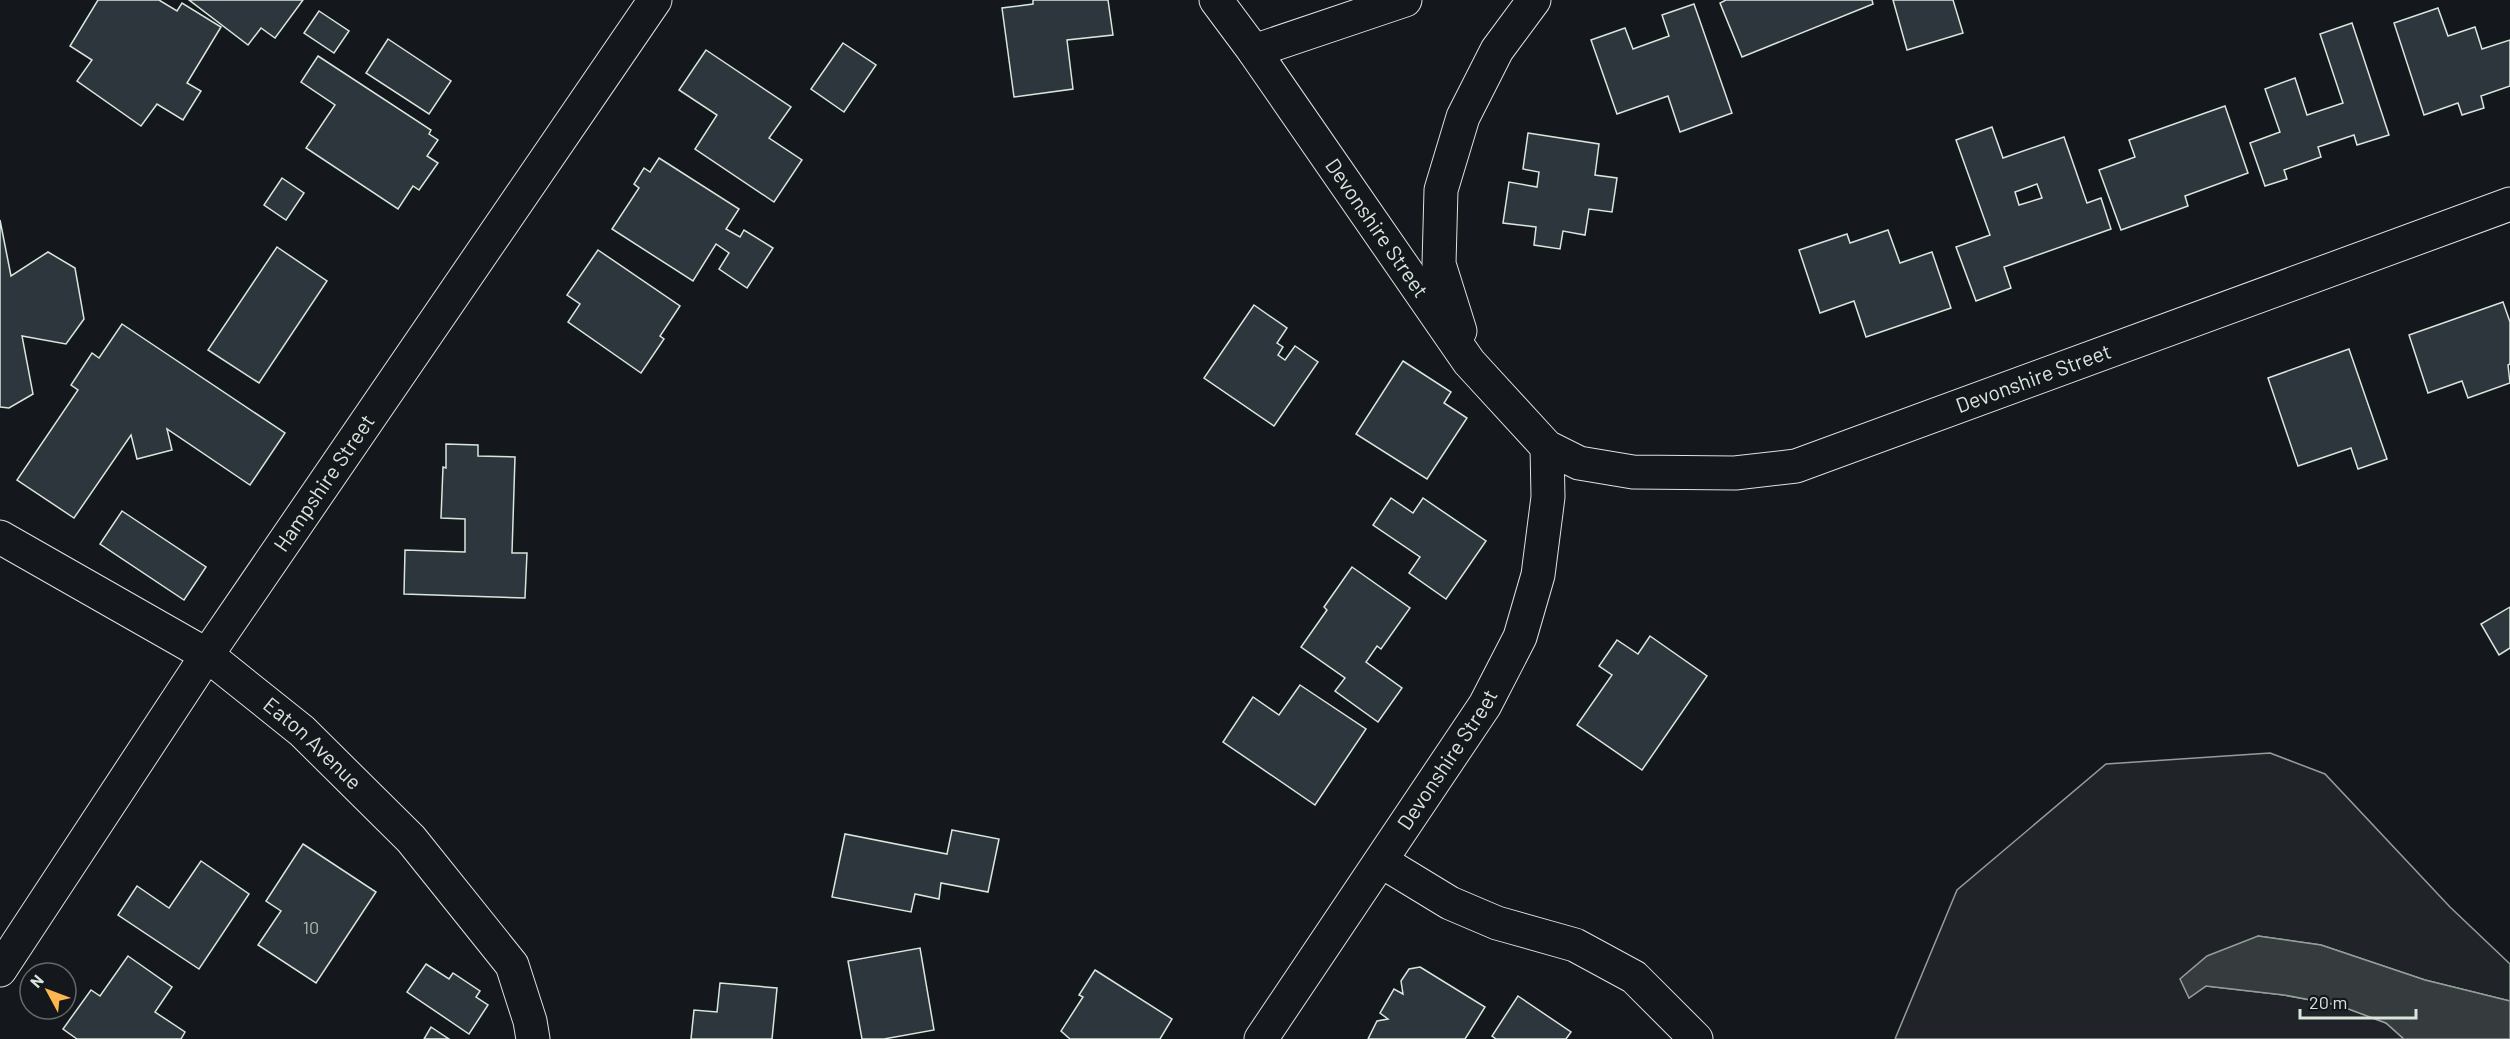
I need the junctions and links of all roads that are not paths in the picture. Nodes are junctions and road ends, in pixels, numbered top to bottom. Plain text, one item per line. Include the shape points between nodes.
1 (655, 0) edge
2 (1216, 0) edge
3 (1405, 0) edge
4 (1534, 0) edge
5 (1254, 51) junction
6 (2510, 204) edge
7 (1469, 362) junction
8 (1547, 447) junction
9 (0, 537) edge
10 (207, 655) junction
11 (1381, 861) junction
12 (0, 970) edge
13 (533, 1039) edge
14 (1261, 1039) edge
15 (1696, 1039) edge

1 - 10 street, Hampshire Street
2 - 5 street, Devonshire Street
3 - 5 street
4 - 7 street via 1497,50 1463,117 1441,190 1439,264
5 - 7 street, Devonshire Street
6 - 8 street, Devonshire Street via 1796,466 1735,472 1633,472 1579,463
7 - 8 street, Devonshire Street
8 - 11 street, Devonshire Street via 1548,496 1538,575 1520,637 1485,705
9 - 10 street, Eaton Avenue
10 - 12 street, Hampshire Street
10 - 13 street, Eaton Avenue via 302,731 411,839 512,965
11 - 14 street, Devonshire Street
11 - 15 street via 1450,903 1497,923 1575,945 1634,977

